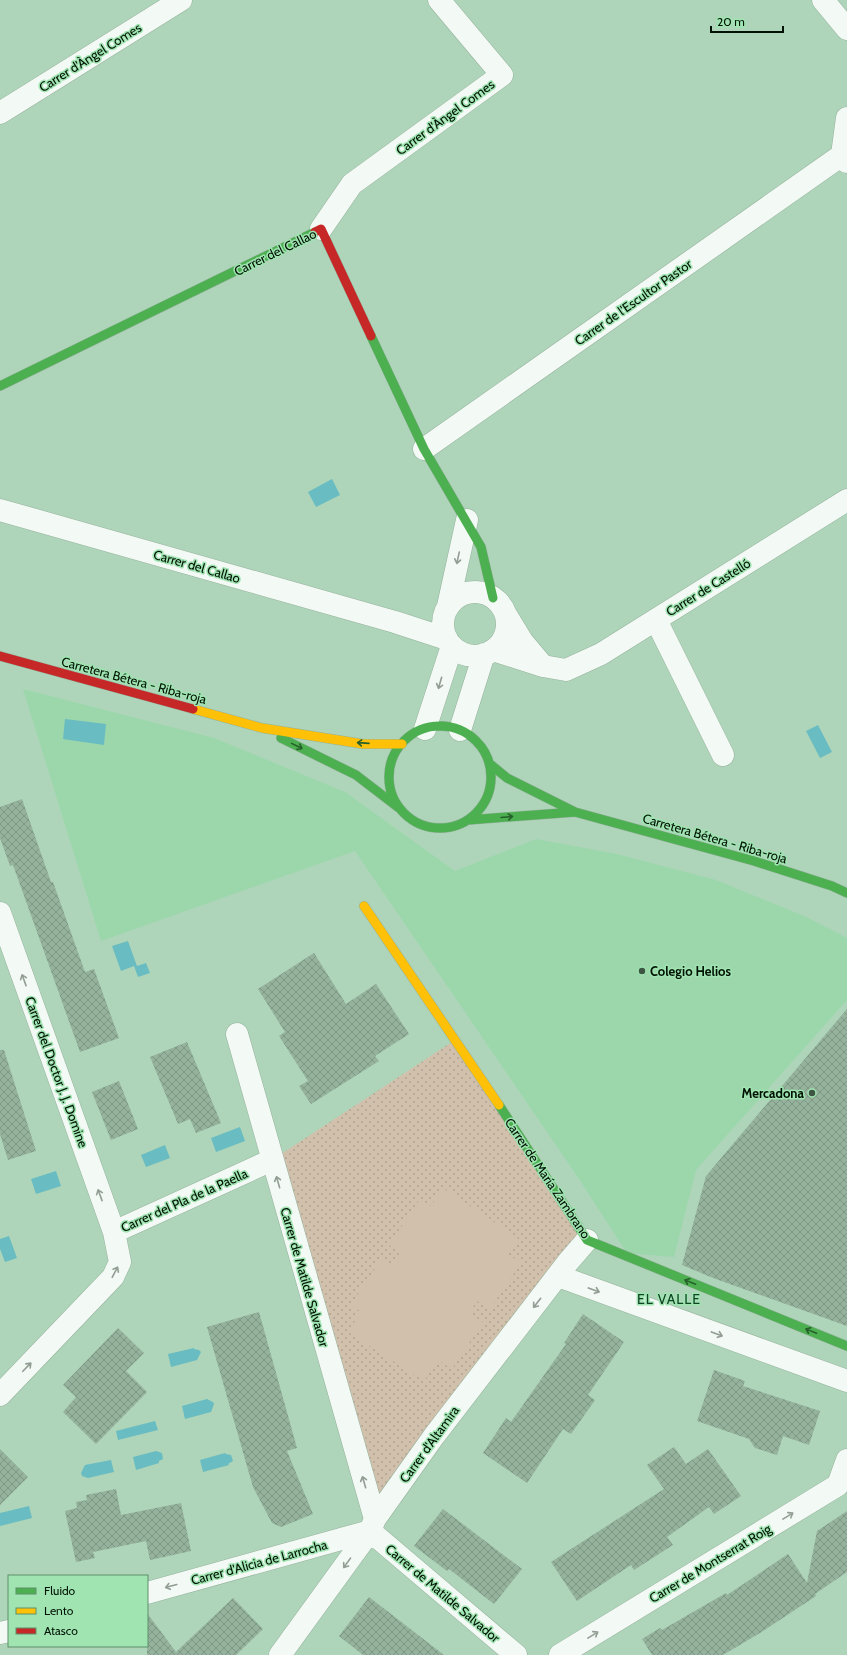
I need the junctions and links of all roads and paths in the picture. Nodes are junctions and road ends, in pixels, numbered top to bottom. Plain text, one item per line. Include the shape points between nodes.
1 (180, 0) edge
2 (439, 0) edge
3 (823, 0) edge
4 (847, 29) edge
5 (0, 113) edge
6 (847, 118) edge
7 (844, 158) edge
8 (321, 229) junction
9 (0, 386) edge
10 (424, 449) junction
11 (847, 500) edge
12 (0, 510) edge
13 (466, 520) junction
14 (499, 606) junction
15 (446, 610) junction
16 (656, 620) junction
17 (395, 622) junction
18 (449, 643) junction
19 (489, 652) junction
20 (0, 656) edge
21 (543, 666) junction
22 (262, 728) junction
23 (425, 729) junction
24 (460, 730) junction
25 (402, 744) junction
26 (723, 755) dead end
27 (490, 764) junction
28 (400, 809) junction
29 (575, 812) junction
30 (468, 820) junction
31 (847, 893) edge
32 (364, 906) dead end
33 (0, 913) edge
34 (237, 1034) dead end
35 (272, 1160) junction
36 (114, 1232) junction
37 (587, 1240) junction
38 (558, 1276) junction
39 (847, 1346) edge
40 (847, 1381) edge
41 (0, 1395) edge
42 (847, 1460) edge
43 (373, 1525) junction
44 (148, 1593) edge
45 (280, 1655) edge
46 (516, 1655) edge
47 (560, 1655) edge

1 - 5 street, Carrer d'Àngel Comes
2 - 8 street, Carrer d'Àngel Comes via 502,75 352,184
3 - 4 street
6 - 7 street
7 - 10 street, Carrer de l'Escultor Pastor
8 - 9 street, Carrer del Callao
8 - 10 street, Carrer del Callao
10 - 13 street, Carrer del Callao
11 - 16 street, Carrer de Castelló
12 - 17 street, Carrer del Callao
13 - 14 street, Carrer del Callao via 481,547
13 -> 15 street
14 - 15 street via 484,593 474,592 455,599
14 - 19 street via 507,623 505,633 501,642
14 - 21 street, Carrer del Callao via 522,641
15 - 17 street, Carrer del Callao
15 - 18 street via 443,622
16 - 21 street, Carrer de Castelló via 601,654 566,670
16 - 26 street
17 - 18 street, Carrer del Callao
18 - 19 street via 467,655 475,656
18 -> 23 street
19 - 21 street
19 - 24 street
20 - 22 street, Carretera Bétera - Riba-roja
25 -> 22 street, Carretera Bétera - Riba-roja via 363,744
22 -> 28 street, Carretera Bétera - Riba-roja via 356,775
23 - 24 street via 437,726
23 - 25 street via 413,734
24 - 27 street via 483,750
25 - 28 street via 393,759 389,776 392,793
27 - 29 street, Carretera Bétera - Riba-roja via 507,778
27 - 30 street via 488,796 480,810
28 - 30 street via 411,819 425,826 440,828
30 -> 29 street, Carretera Bétera - Riba-roja
29 - 31 street, Carretera Bétera - Riba-roja via 754,861
32 - 37 street, Carrer de María Zambrano via 501,1107
36 -> 33 street, Carrer del Doctor J. J. Domine
34 - 35 street, Carrer de Matilde Salvador
35 - 36 street, Carrer del Pla de la Paella
43 -> 35 street, Carrer de Matilde Salvador
41 -> 36 street, Carrer del Pla de la Paella via 113,1277 120,1262
37 - 38 street, Carrer d'Altamira
39 -> 37 street, Carrer de María Zambrano
38 -> 40 street
38 -> 43 street, Carrer d'Altamira via 434,1436
47 -> 42 street, Carrer de Montserrat Roig via 838,1485
43 -> 44 street, Carrer d'Alicia de Larrocha
43 -> 45 street, Carrer d'Altamira
43 - 46 street, Carrer de Matilde Salvador

